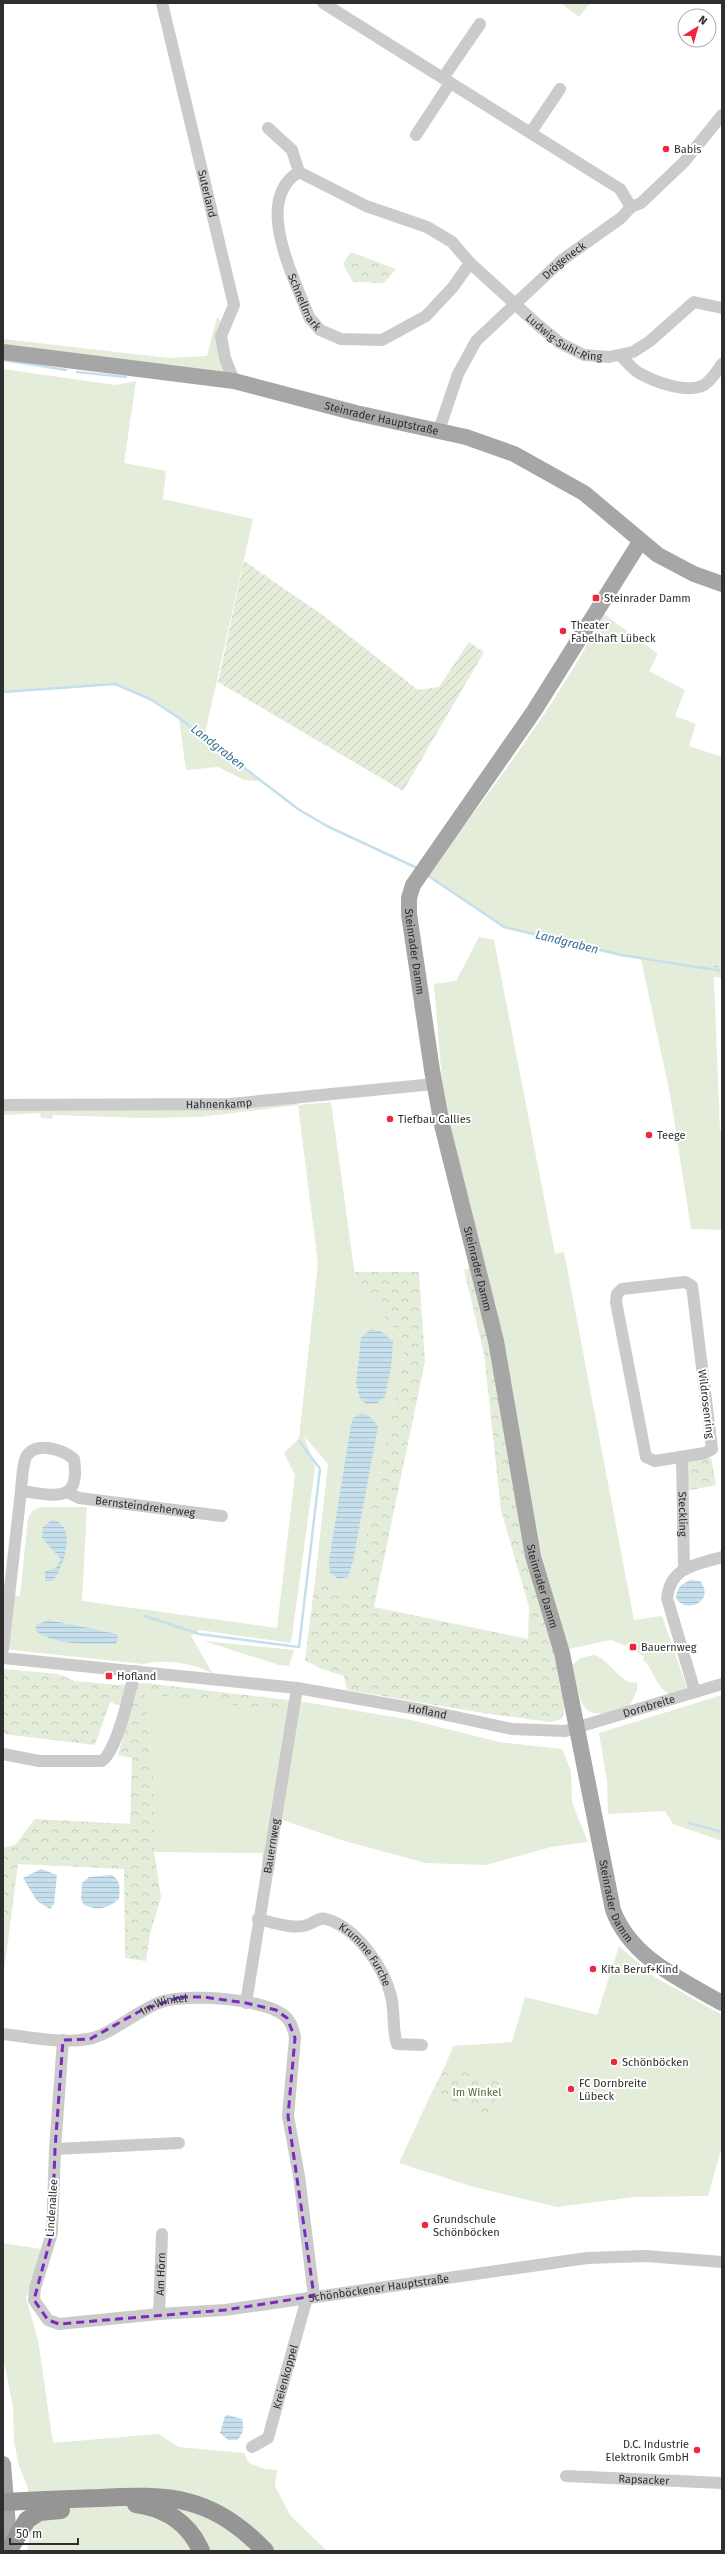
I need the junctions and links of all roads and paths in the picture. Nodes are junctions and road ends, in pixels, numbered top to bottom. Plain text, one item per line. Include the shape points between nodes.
1 (162, 3) edge
2 (323, 3) edge
3 (480, 24) dead end
4 (446, 80) junction
5 (560, 89) dead end
6 (722, 115) edge
7 (268, 128) dead end
8 (531, 132) junction
9 (416, 135) dead end
10 (299, 172) junction
11 (631, 207) junction
12 (470, 263) junction
13 (514, 303) junction
14 (722, 308) edge
15 (3, 352) edge
16 (621, 356) junction
17 (722, 364) edge
18 (234, 381) junction
19 (439, 430) junction
20 (640, 542) junction
21 (722, 584) edge
22 (434, 1084) junction
23 (3, 1105) edge
24 (682, 1458) junction
25 (21, 1491) junction
26 (69, 1493) junction
27 (222, 1516) dead end
28 (722, 1557) edge
29 (684, 1570) junction
30 (3, 1649) edge
31 (3, 1658) edge
32 (135, 1671) junction
33 (722, 1684) edge
34 (296, 1688) junction
35 (695, 1692) junction
36 (576, 1729) junction
37 (3, 1754) edge
38 (258, 1919) junction
39 (246, 2003) junction
40 (722, 2003) edge
41 (3, 2034) edge
42 (63, 2040) junction
43 (422, 2045) dead end
44 (179, 2143) dead end
45 (54, 2149) junction
46 (162, 2234) dead end
47 (722, 2262) edge
48 (310, 2297) junction
49 (39, 2310) joint
50 (159, 2314) junction
51 (252, 2447) dead end
52 (3, 2464) edge
53 (566, 2476) dead end
54 (722, 2483) edge
55 (7, 2502) junction
56 (10, 2550) edge
57 (200, 2551) edge
58 (265, 2551) edge

1 - 18 street, Suterland via 234,304 221,336 225,358
2 - 4 street
3 - 4 street
4 - 8 street
4 - 9 street
5 - 8 street
6 - 11 street, Drögeneck via 684,162 641,203
7 - 10 street via 292,150
8 - 11 street via 620,189
10 - 12 street via 366,206 427,227 452,242
10 - 12 street, Schnellmark via 284,186 277,205 277,222 309,317 320,330 341,339 382,340 426,316 453,287
11 - 13 street, Drögeneck via 621,218 562,260
12 - 13 street
13 - 16 street, Ludwig-Suhl-Ring via 569,348 594,357
13 - 19 street, Drögeneck via 476,342 458,374
14 - 16 street, Ludwig-Suhl-Ring via 699,302 691,304 643,346
15 - 18 main road, Steinrader Hauptstraße
16 - 17 street, Ludwig-Suhl-Ring via 642,375 688,388 699,387 708,382
18 - 19 main road, Steinrader Hauptstraße via 356,413
19 - 20 main road, Steinrader Hauptstraße via 514,454 584,493
20 - 21 main road, Steinrader Hauptstraße via 676,566
20 - 22 main road, Steinrader Damm via 534,711 413,885 409,898 409,914
22 - 23 street, Hahnenkamp via 230,1104
22 - 36 main road, Steinrader Damm via 496,1341 533,1556 562,1653
24 - 24 street, Wildrosenring via 707,1453 712,1449 692,1286 685,1282 622,1289 617,1294 616,1302 646,1457 655,1461
24 - 29 street, Steckling
25 - 26 street, Bernsteindreherweg via 61,1496
25 - 26 street via 26,1458 32,1451 41,1448 62,1450 74,1458 74,1485
25 - 30 street
26 - 27 street, Bernsteindreherweg via 79,1498
28 - 29 street
29 - 35 street via 669,1584 667,1598
31 - 32 street, Hofland
32 - 34 street, Hofland
32 - 37 street via 108,1756 102,1761 39,1761
33 - 35 street, Dornbreite
34 - 36 street, Hofland via 428,1710 512,1729
34 - 38 street, Bauernweg
35 - 36 street, Dornbreite
36 - 40 main road, Steinrader Damm via 590,1788 606,1883 621,1928 646,1956
38 - 39 street, Bauernweg
38 - 43 street, Krumme Furche via 300,1927 316,1919 326,1919 343,1928 361,1942 377,1963 391,1996 397,2044
39 - 42 street, Im Winkel via 204,1996 180,1997 142,2010 90,2039
39 - 48 street, Im Winkel via 276,2010 287,2018 293,2027 295,2048 288,2116 300,2183
41 - 42 street, Im Winkel
42 - 45 street, Lindenallee
44 - 45 street
45 - 49 street, Lindenallee via 52,2234 35,2288 34,2300
46 - 50 street, Am Hörn
47 - 48 street, Schönböckener Hauptstraße via 646,2256 587,2258
48 - 50 street, Schönböckener Hauptstraße via 225,2310
48 - 51 street, Kreienkoppel via 268,2438
49 - 50 street, Schönböckener Hauptstraße via 48,2320 59,2324
52 - 55 main road
53 - 54 street, Rapsacker
55 - 56 main road
55 - 58 highway via 169,2497 220,2514 246,2532
56 - 57 highway via 27,2520 39,2512 131,2504 152,2506 167,2512 192,2534

